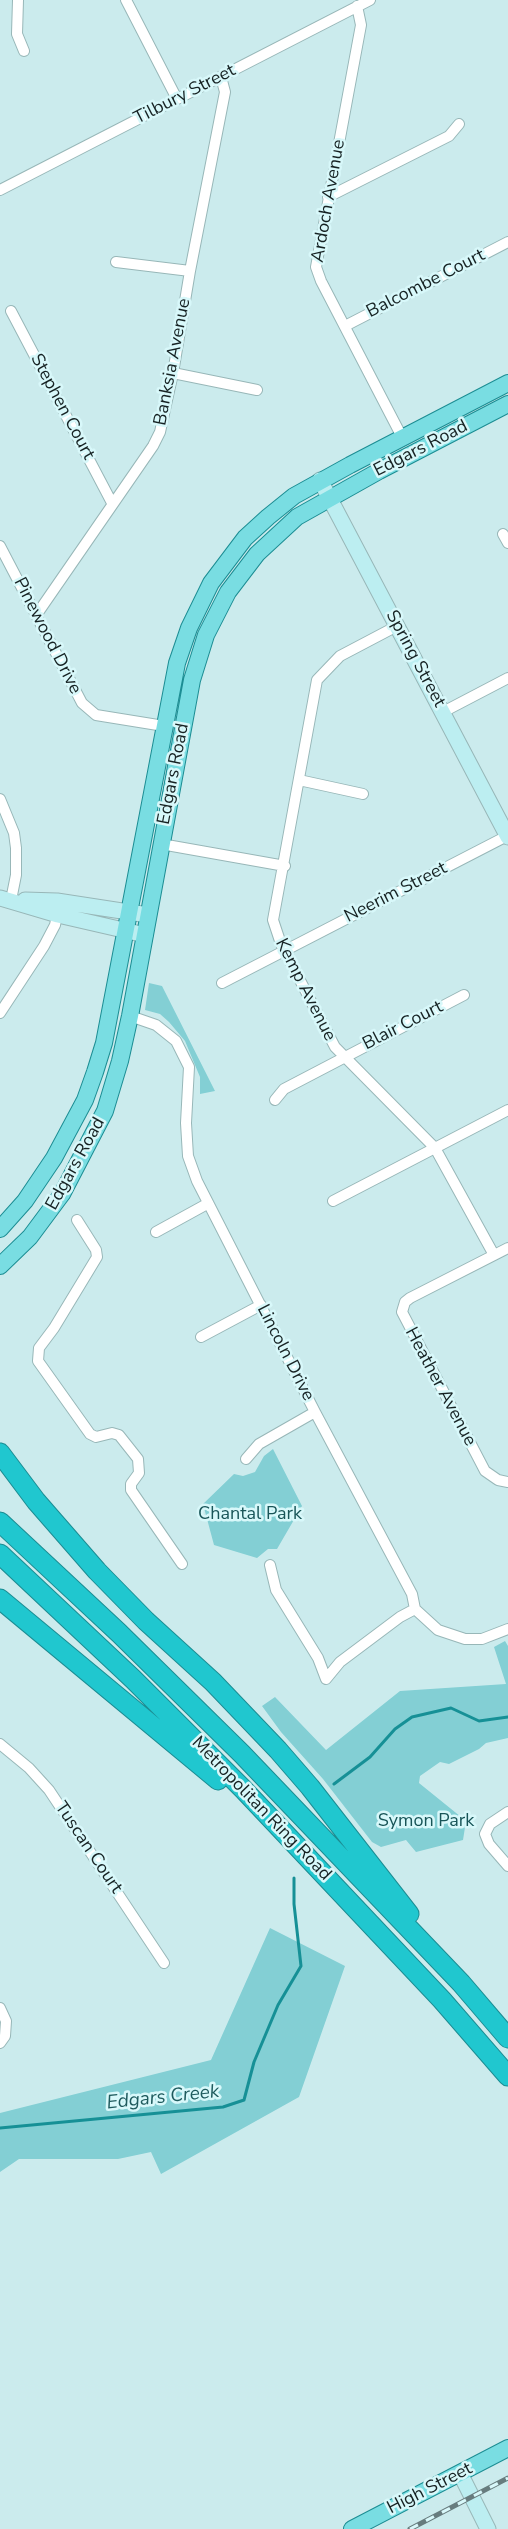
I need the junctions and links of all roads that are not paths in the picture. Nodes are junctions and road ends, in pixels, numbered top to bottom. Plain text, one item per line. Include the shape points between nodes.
1 (18, 0) edge
2 (126, 0) edge
3 (370, 0) edge
4 (358, 6) junction
5 (24, 50) dead end
6 (221, 77) junction
7 (178, 99) junction
8 (459, 124) dead end
9 (0, 190) edge
10 (328, 197) junction
11 (508, 242) edge
12 (116, 262) dead end
13 (190, 271) junction
14 (11, 311) dead end
15 (345, 326) junction
16 (173, 373) junction
17 (508, 383) edge
18 (257, 390) dead end
19 (508, 404) edge
20 (402, 437) junction
21 (320, 480) junction
22 (329, 497) junction
23 (112, 503) junction
24 (0, 546) edge
25 (37, 614) junction
26 (397, 626) junction
27 (508, 678) edge
28 (443, 712) junction
29 (164, 726) junction
30 (298, 780) junction
31 (363, 794) dead end
32 (0, 799) edge
33 (508, 837) edge
34 (161, 844) junction
35 (285, 866) junction
36 (6, 899) edge
37 (56, 910) junction
38 (129, 910) junction
39 (148, 915) junction
40 (126, 930) junction
41 (145, 934) junction
42 (284, 951) junction
43 (222, 983) dead end
44 (464, 995) dead end
45 (0, 1013) edge
46 (130, 1016) junction
47 (342, 1057) junction
48 (275, 1100) dead end
49 (508, 1110) edge
50 (435, 1148) junction
51 (333, 1200) dead end
52 (207, 1204) junction
53 (77, 1220) dead end
54 (0, 1229) edge
55 (156, 1232) dead end
56 (508, 1248) edge
57 (494, 1255) junction
58 (0, 1266) edge
59 (261, 1305) junction
60 (201, 1337) dead end
61 (315, 1412) junction
62 (0, 1453) edge
63 (246, 1459) dead end
64 (508, 1482) edge
65 (0, 1522) edge
66 (0, 1554) edge
67 (182, 1564) dead end
68 (270, 1565) dead end
69 (0, 1599) edge
70 (416, 1609) junction
71 (508, 1629) edge
72 (0, 1744) edge
73 (508, 1812) edge
74 (314, 1863) junction
75 (508, 1866) edge
76 (164, 1963) dead end
77 (461, 1982) junction
78 (0, 2008) edge
79 (508, 2038) edge
80 (3, 2039) edge
81 (508, 2076) edge
82 (508, 2448) edge
83 (460, 2473) junction
84 (352, 2529) edge
85 (488, 2529) edge

1 - 5 street via 17,34
2 - 7 street
3 - 4 street, Tilbury Street
4 - 6 street, Tilbury Street
4 - 10 street, Ardoch Avenue via 361,25
6 - 7 street, Tilbury Street
6 - 13 street, Banksia Avenue via 226,92
7 - 9 street, Tilbury Street
8 - 10 street via 449,136
10 - 15 street, Ardoch Avenue via 316,268
11 - 15 street, Balcombe Court
12 - 13 street
13 - 16 street, Banksia Avenue
14 - 23 street, Stephen Court
15 - 20 street, Ardoch Avenue
16 - 18 street
16 - 23 street, Banksia Avenue via 160,432
17 - 20 main road, Edgars Road
19 - 22 main road, Edgars Road
20 - 21 main road, Edgars Road
21 - 22 street, Spring Street
21 - 29 main road, Edgars Road via 280,506 255,528 211,583 182,645
22 - 26 street, Spring Street
22 - 34 main road, Edgars Road via 297,517 268,542 243,570 217,611 192,680
23 - 25 street, Banksia Avenue
24 - 25 street, Pinewood Drive
25 - 29 street, Pinewood Drive via 82,703 96,715
26 - 28 street, Spring Street
26 - 30 street, Kemp Avenue via 340,656 317,680
27 - 28 street
28 - 33 street, Spring Street
29 - 38 main road, Edgars Road
30 - 31 street
30 - 35 street, Kemp Avenue
32 - 36 street via 14,833 16,848 16,875
33 - 42 street, Neerim Street
34 - 35 street
34 - 39 main road, Edgars Road
35 - 42 street, Kemp Avenue via 273,920
36 - 37 street
37 - 38 street
37 - 40 street
37 - 45 street via 47,940
38 - 39 street
38 - 40 main road, Edgars Road
39 - 41 main road, Edgars Road
40 - 41 street
40 - 54 main road, Edgars Road via 104,1043 85,1100 38,1183
41 - 46 main road, Edgars Road
42 - 43 street, Neerim Street
42 - 47 street, Kemp Avenue
44 - 47 street, Blair Court
46 - 52 street, Lincoln Drive via 156,1025 176,1042 189,1067 188,1156
46 - 58 main road, Edgars Road via 108,1104 86,1151 52,1208 25,1242
47 - 48 street, Blair Court via 284,1089
47 - 50 street, Kemp Avenue
49 - 50 street
50 - 51 street
50 - 57 street, Kemp Avenue
52 - 55 street
52 - 59 street, Lincoln Drive
53 - 67 street via 97,1257 39,1348 38,1361 90,1434 96,1437 112,1433 120,1435 133,1452 140,1469 131,1490
56 - 57 street, Heather Avenue
57 - 64 street, Heather Avenue via 410,1298 402,1312 485,1470 498,1480
59 - 60 street
59 - 61 street, Lincoln Drive
61 - 63 street via 259,1444
61 - 70 street, Lincoln Drive via 412,1594
62 - 77 highway via 36,1501 98,1571 213,1682 310,1787
65 - 77 highway, Metropolitan Ring Road via 213,1725
66 - 74 highway, Metropolitan Ring Road via 140,1685
68 - 70 street via 276,1590 318,1658 326,1678 340,1662 400,1617
69 - 74 highway via 204,1767
70 - 71 street, Lincoln Drive via 438,1630 465,1639 482,1639
72 - 76 street, Tuscan Court via 49,1790
73 - 75 street via 490,1824 485,1834 489,1844
74 - 81 highway, Metropolitan Ring Road
77 - 79 highway, Metropolitan Ring Road
78 - 80 street via 6,2021
82 - 83 main road, High Street
83 - 84 main road, High Street
83 - 85 street

